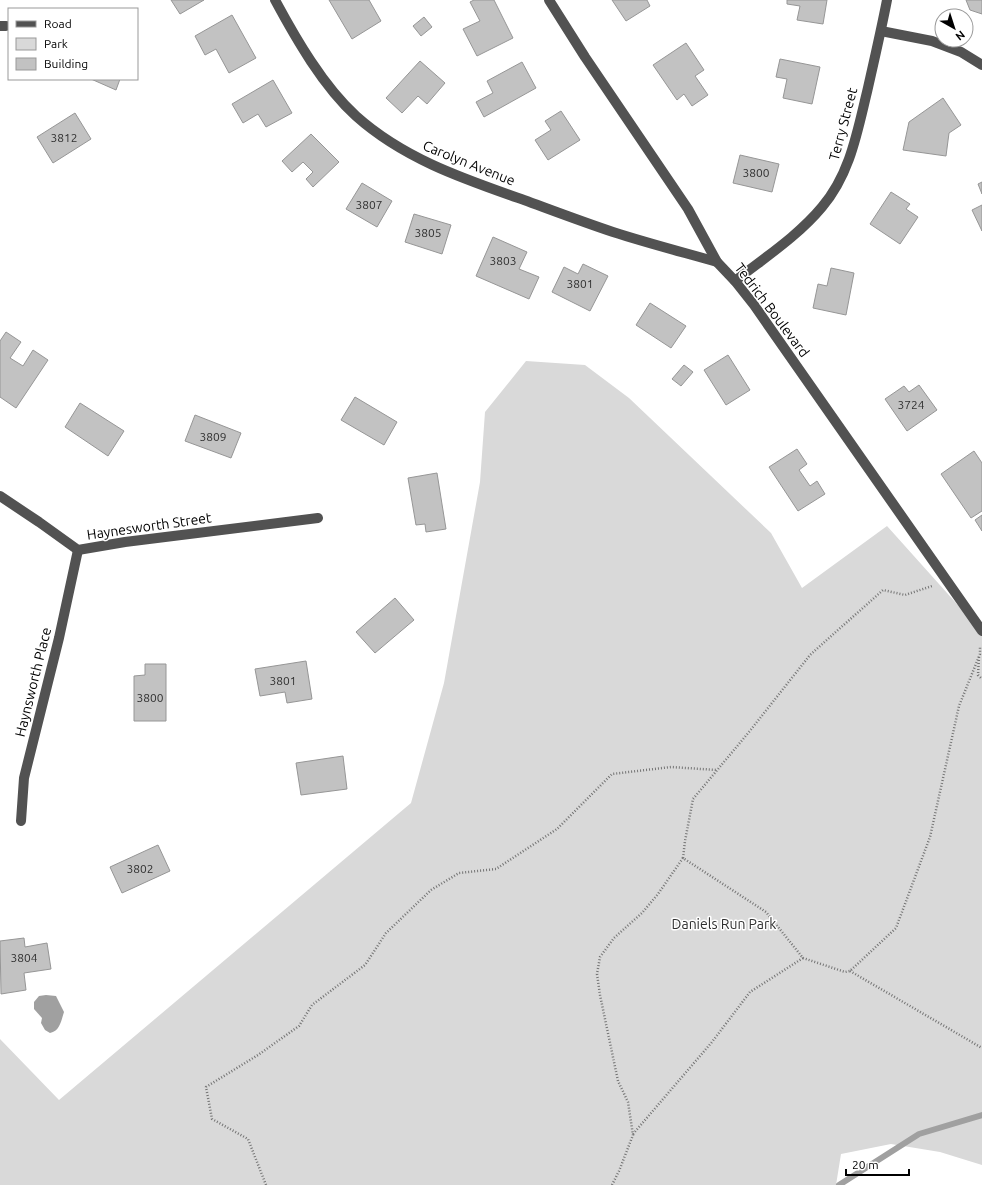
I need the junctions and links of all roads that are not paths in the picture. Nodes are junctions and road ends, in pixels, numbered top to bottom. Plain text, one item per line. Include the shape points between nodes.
1 (275, 0) edge
2 (549, 0) edge
3 (887, 0) edge
4 (881, 31) junction
5 (982, 65) edge
6 (717, 262) junction
7 (735, 281) junction
8 (0, 496) edge
9 (318, 518) dead end
10 (78, 550) junction
11 (982, 631) edge
12 (21, 822) dead end

1 - 6 street, Carolyn Avenue via 293,33 340,99 361,120 400,149 465,179 612,232
2 - 6 street, Tedrich Boulevard via 688,209
3 - 4 street, Terry Street
4 - 5 street via 932,41 961,52
4 - 7 street, Terry Street via 854,145 837,187 801,229
6 - 7 street, Tedrich Boulevard
7 - 11 street, Tedrich Boulevard
8 - 10 street, Haynesworth Street
9 - 10 street, Haynesworth Street
10 - 12 street, Haynsworth Place via 24,778

